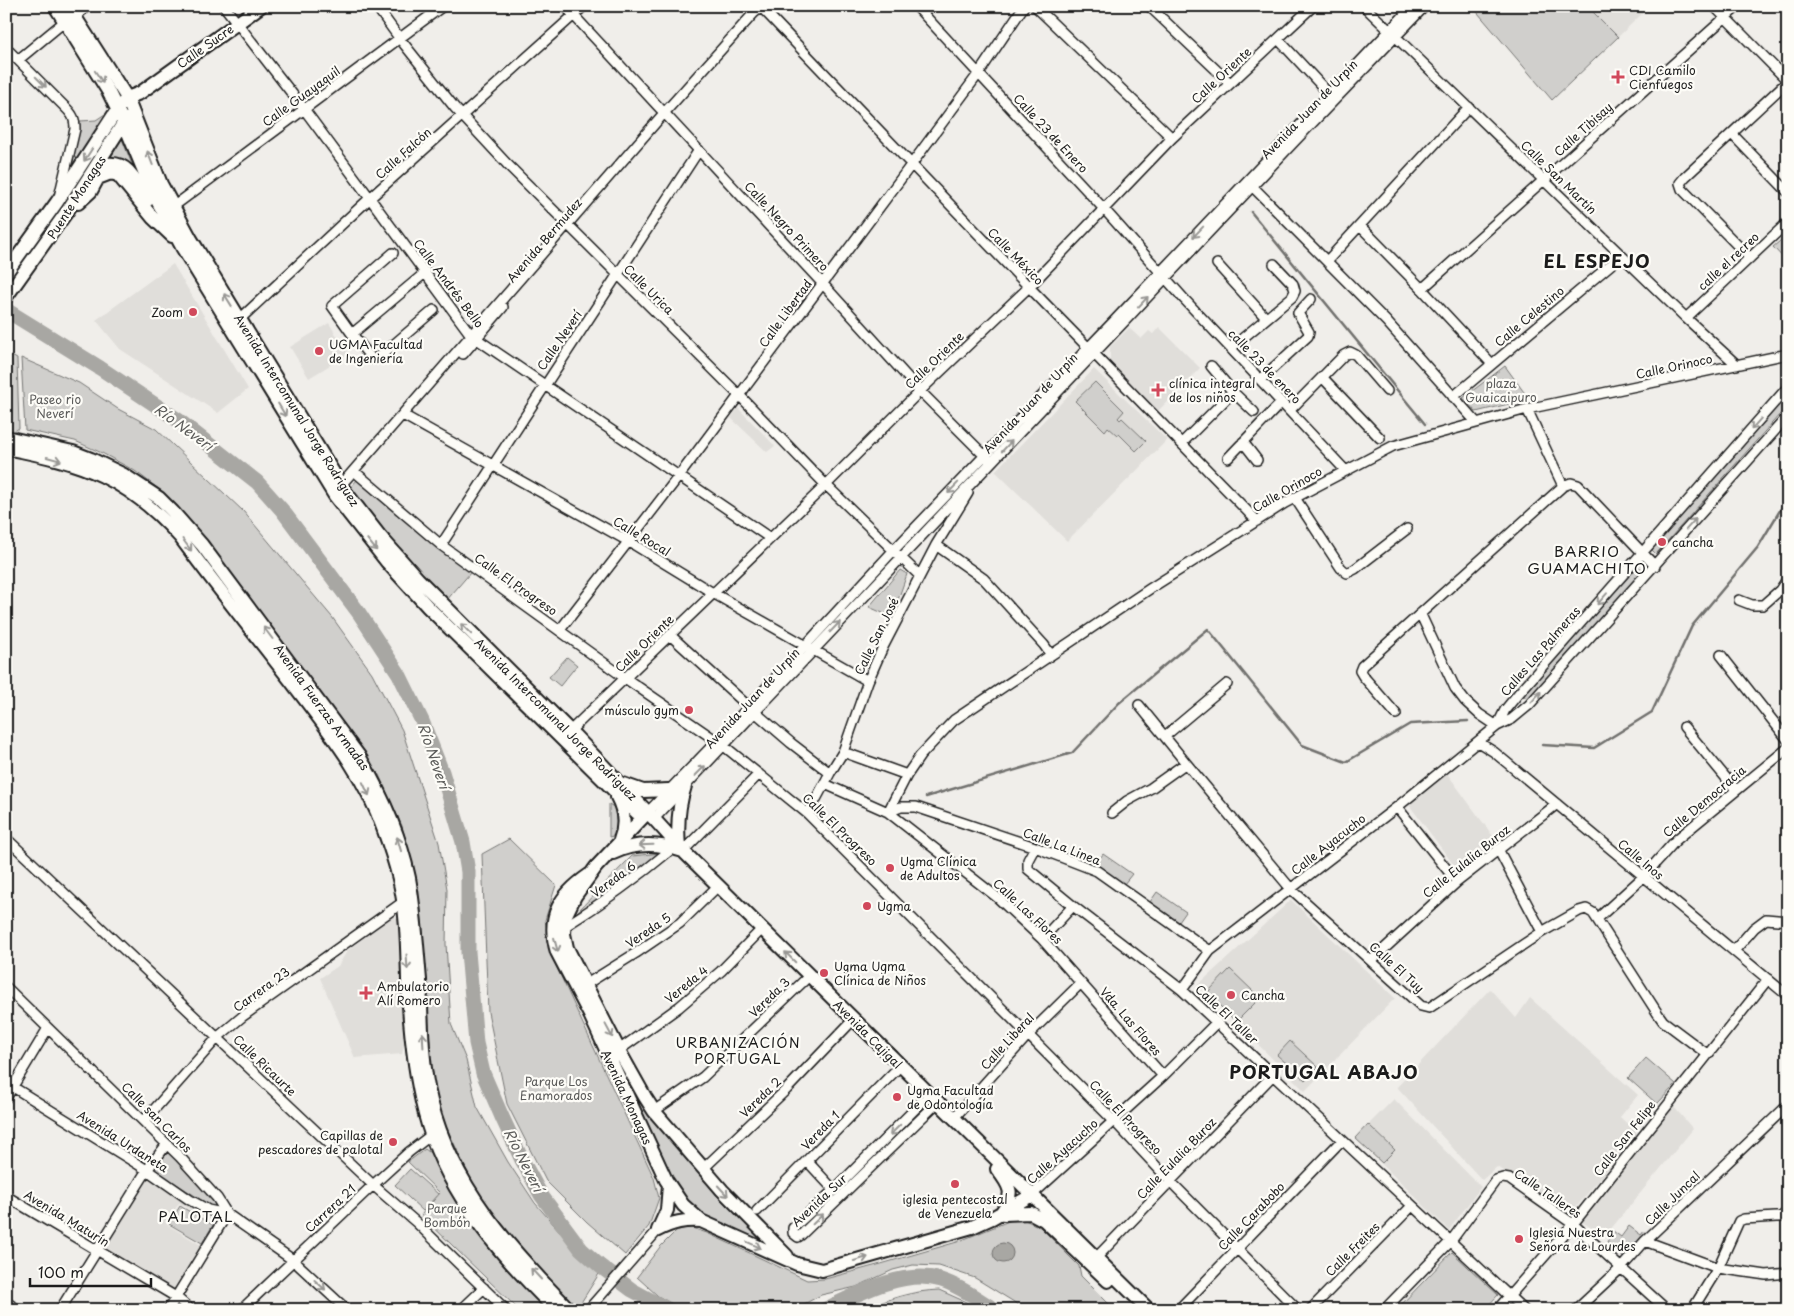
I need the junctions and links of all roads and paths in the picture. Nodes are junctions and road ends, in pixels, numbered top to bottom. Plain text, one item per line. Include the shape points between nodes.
1 (55, 6) edge
2 (87, 6) edge
3 (224, 6) edge
4 (261, 6) edge
5 (376, 6) edge
6 (443, 6) edge
7 (564, 6) edge
8 (584, 6) edge
9 (916, 6) edge
10 (1024, 6) edge
11 (1035, 6) edge
12 (1149, 6) edge
13 (1313, 6) edge
14 (1364, 6) edge
15 (1413, 6) edge
16 (1425, 6) edge
17 (1714, 6) edge
18 (1738, 6) edge
19 (762, 7) edge
20 (69, 15) edge
21 (573, 16) junction
22 (1725, 18) junction
23 (238, 23) junction
24 (1393, 33) junction
25 (400, 39) junction
26 (1278, 39) junction
27 (6, 48) edge
28 (18, 60) junction
29 (979, 73) junction
30 (1788, 81) edge
31 (1230, 83) junction
32 (144, 89) joint
33 (1332, 97) junction
34 (129, 104) junction
35 (1469, 107) junction
36 (116, 109) junction
37 (304, 109) junction
38 (666, 114) junction
39 (462, 117) junction
40 (124, 123) junction
41 (1732, 134) junction
42 (1172, 138) junction
43 (699, 150) junction
44 (97, 166) junction
45 (911, 166) junction
46 (1544, 181) junction
47 (1250, 184) junction
48 (1788, 192) edge
49 (369, 199) junction
50 (57, 202) junction
51 (1104, 209) junction
52 (68, 210) junction
53 (169, 210) junction
54 (1788, 222) edge
55 (1360, 226) junction
56 (569, 227) junction
57 (181, 245) junction
58 (393, 254) dead end
59 (1621, 256) junction
60 (1750, 258) junction
61 (1327, 261) junction
62 (1217, 264) dead end
63 (1274, 264) dead end
64 (6, 272) edge
65 (426, 272) junction
66 (1163, 275) junction
67 (617, 276) junction
68 (822, 283) junction
69 (1029, 287) junction
70 (1422, 289) junction
71 (6, 297) edge
72 (1311, 299) dead end
73 (434, 310) dead end
74 (1266, 318) junction
75 (1686, 318) junction
76 (240, 319) junction
77 (352, 334) junction
78 (473, 337) junction
79 (1231, 348) junction
80 (1091, 351) junction
81 (1788, 354) edge
82 (1492, 364) junction
83 (1737, 365) junction
84 (1211, 366) dead end
85 (1323, 378) junction
86 (1260, 380) junction
87 (544, 386) junction
88 (1788, 388) edge
89 (920, 391) junction
90 (1387, 391) dead end
91 (1233, 392) junction
92 (739, 396) junction
93 (1453, 397) junction
94 (1277, 407) dead end
95 (1527, 409) junction
96 (1290, 410) junction
97 (1254, 412) dead end
98 (405, 416) junction
99 (1788, 416) edge
100 (1476, 422) junction
101 (6, 437) edge
102 (1380, 438) dead end
103 (1243, 442) junction
104 (1182, 443) junction
105 (6, 448) edge
106 (984, 456) junction
107 (1228, 458) dead end
108 (1257, 460) dead end
109 (992, 463) junction
110 (492, 465) junction
111 (1346, 471) junction
112 (356, 472) junction
113 (979, 475) junction
114 (680, 476) junction
115 (826, 486) junction
116 (1563, 486) junction
117 (343, 487) junction
118 (1295, 498) junction
119 (1257, 521) junction
120 (1408, 529) dead end
121 (770, 538) junction
122 (628, 541) junction
123 (440, 545) junction
124 (936, 545) junction
125 (893, 551) junction
126 (1642, 553) junction
127 (900, 558) junction
128 (1655, 566) junction
129 (919, 576) junction
130 (1787, 584) edge
131 (713, 593) junction
132 (1739, 600) dead end
133 (1420, 614) junction
134 (560, 630) junction
135 (670, 635) junction
136 (809, 648) junction
137 (1051, 655) junction
138 (1721, 655) dead end
139 (625, 678) junction
140 (868, 681) junction
141 (1227, 684) dead end
142 (1139, 705) dead end
143 (752, 709) junction
144 (1396, 714) dead end
145 (1497, 726) junction
146 (1684, 727) dead end
147 (570, 731) junction
148 (1165, 736) junction
149 (1788, 740) edge
150 (1478, 742) junction
151 (720, 744) junction
152 (1788, 748) edge
153 (843, 752) junction
154 (1186, 763) junction
155 (830, 773) junction
156 (759, 774) junction
157 (907, 775) junction
158 (614, 784) junction
159 (825, 784) junction
160 (685, 786) junction
161 (669, 790) junction
162 (1736, 790) junction
163 (1557, 804) junction
164 (1396, 807) junction
165 (888, 812) junction
166 (1112, 813) dead end
167 (808, 814) junction
168 (648, 816) junction
169 (6, 838) edge
170 (1035, 847) junction
171 (678, 849) junction
172 (1498, 849) junction
173 (613, 850) junction
174 (589, 875) junction
175 (1643, 878) junction
176 (1457, 882) junction
177 (718, 886) junction
178 (1291, 889) junction
179 (407, 900) junction
180 (1072, 906) junction
181 (1596, 919) junction
182 (1788, 921) edge
183 (564, 927) junction
184 (762, 929) junction
185 (1542, 932) junction
186 (1042, 938) junction
187 (1210, 951) junction
188 (1734, 951) junction
189 (1372, 960) junction
190 (809, 976) junction
191 (1768, 979) junction
192 (1081, 983) junction
193 (585, 985) junction
194 (6, 987) edge
195 (1182, 990) junction
196 (1788, 996) edge
197 (853, 1020) junction
198 (1217, 1022) junction
199 (48, 1028) junction
200 (1028, 1035) junction
201 (218, 1037) junction
202 (619, 1050) junction
203 (1706, 1054) junction
204 (900, 1066) junction
205 (1274, 1075) junction
206 (1163, 1076) junction
207 (10, 1086) edge
208 (6, 1098) edge
209 (933, 1099) junction
210 (1788, 1105) edge
211 (654, 1111) junction
212 (953, 1119) junction
213 (144, 1121) junction
214 (1114, 1121) junction
215 (435, 1132) junction
216 (966, 1132) junction
217 (1342, 1140) junction
218 (167, 1144) junction
219 (807, 1161) junction
220 (703, 1169) junction
221 (147, 1170) junction
222 (1171, 1182) junction
223 (373, 1185) junction
224 (669, 1185) junction
225 (834, 1190) junction
226 (1032, 1195) junction
227 (6, 1196) edge
228 (1412, 1206) junction
229 (758, 1211) dead end
230 (1788, 1211) edge
231 (227, 1214) junction
232 (997, 1215) junction
233 (701, 1221) junction
234 (1573, 1224) junction
235 (658, 1230) junction
236 (1452, 1241) junction
237 (1645, 1241) junction
238 (1237, 1249) junction
239 (97, 1250) junction
240 (1096, 1258) junction
241 (293, 1260) junction
242 (797, 1264) junction
243 (1621, 1268) junction
244 (1718, 1268) junction
245 (1788, 1273) edge
246 (484, 1288) junction
247 (176, 1297) junction
248 (1509, 1297) junction
249 (6, 1302) edge
250 (590, 1308) edge
251 (19, 1310) edge
252 (60, 1310) edge
253 (168, 1310) edge
254 (191, 1310) edge
255 (241, 1310) edge
256 (347, 1310) edge
257 (461, 1310) edge
258 (506, 1310) edge
259 (556, 1310) edge
260 (570, 1310) edge
261 (1137, 1310) edge
262 (1149, 1310) edge
263 (1178, 1310) edge
264 (1298, 1310) edge
265 (1310, 1310) edge
266 (1384, 1310) edge
267 (1497, 1310) edge
268 (1524, 1310) edge
269 (1576, 1310) edge
270 (1667, 1310) edge
271 (1692, 1310) edge

1 - 20 main road
2 - 20 street
3 - 23 street, Calle Andrés Bello
4 - 23 main road, Calle Sucre
5 - 25 street, Calle Urica
6 - 25 street, Calle Guayaquil
7 - 21 street, Calle Negro Primero
8 - 21 street, Calle Falcón
9 - 29 street, Calle 23 de Enero
10 - 29 street, Calle Libertad
11 - 42 street
12 - 31 street
13 - 26 street, Calle Oriente
14 - 24 street, Calle San Martín
15 - 24 street, Avenida Juan de Urpín
16 - 24 street, Avenida Juan de Urpín
17 - 22 street
18 - 22 street, Calle Tibisay
19 - 38 street, Avenida Bermudez
19 - 45 street, Calle México
20 - 28 street
20 - 34 main road, Avenida Intercomunal Jorge Rodriguez
20 -> 36 main road, Avenida Intercomunal Jorge Rodriguez
21 - 38 street, Calle Negro Primero
21 - 39 street, Calle Falcón
22 - 30 street
22 - 46 street, Calle Tibisay
23 - 32 main road, Calle Sucre
23 - 37 street, Calle Andrés Bello
24 - 33 street, Avenida Juan de Urpín
24 - 35 street, Calle San Martín
25 - 37 street, Calle Guayaquil
25 - 39 street, Calle Urica
26 - 31 street, Calle Oriente
26 - 33 street
27 - 28 street
28 -> 50 street via 75,121
29 - 45 street, Calle Libertad
29 - 51 street, Calle 23 de Enero
30 - 41 street
31 - 42 street, Calle Oriente
32 - 34 main road, Puente Monagas
33 - 47 street, Avenida Juan de Urpín
34 - 36 main road, Puente Monagas
34 - 40 main road, Puente Monagas
53 -> 34 main road, Avenida Intercomunal Jorge Rodriguez
35 - 46 street, Calle San Martín
35 - 55 street
36 - 40 main road, Avenida Intercomunal Jorge Rodriguez
36 -> 50 main road, Puente Monagas
37 - 49 street, Calle Andrés Bello
37 - 53 street, Calle Guayaquil
38 - 43 street, Calle Negro Primero
38 - 56 street, Avenida Bermudez
39 - 49 street, Calle Falcón
39 - 56 street, Calle Urica
40 - 44 main road, Puente Monagas
40 - 53 main road, Avenida Intercomunal Jorge Rodriguez via 152,193
41 - 48 street
41 - 60 street via 1680,183 1682,189
42 - 51 street, Calle Oriente
43 - 67 street, Calle Neverí
43 - 68 street, Calle Negro Primero
44 - 52 main road, Puente Monagas
44 - 53 main road via 110,162 123,166 136,181 144,198 154,207
45 - 68 street, Calle Libertad
45 - 69 street, Calle México
46 - 59 street, Calle San Martín
46 - 70 street, Calle Tibisay
47 - 61 street
47 - 66 street, Avenida Juan de Urpín
49 - 65 street, Calle Andrés Bello
49 - 76 street, Calle Falcón
50 - 64 main road, Puente Monagas
51 - 66 street, Calle 23 de Enero
51 - 69 street, Calle Oriente
52 - 57 main road via 91,191 98,178 111,173 118,175 153,218
52 - 71 main road, Puente Monagas
53 - 57 main road, Avenida Intercomunal Jorge Rodriguez
76 -> 53 main road, Avenida Intercomunal Jorge Rodriguez
54 - 60 street, calle el recreo
55 - 61 street
55 - 70 street
56 - 67 street, Calle Urica
56 - 78 street, Avenida Bermudez
57 -> 158 main road, Avenida Intercomunal Jorge Rodriguez via 330,489 370,542 428,607
58 - 77 street via 332,306
59 - 75 street, Calle San Martín
59 - 82 street, Calle Celestino
60 - 75 street, calle el recreo
61 - 93 street via 1386,321
62 - 74 street
63 - 74 street via 1293,284 1295,291
65 - 77 street
65 - 78 street, Calle Andrés Bello
66 - 79 street, calle 23 de enero
66 - 80 street, Avenida Juan de Urpín
67 - 87 street, Calle Neverí
67 - 92 street, Calle Urica
68 - 89 street, Calle Negro Primero
68 - 92 street, Calle Libertad
69 - 80 street, Calle México
69 - 89 street, Calle Oriente
70 - 82 street
72 - 86 street via 1298,313 1308,336
73 - 77 street via 377,359 372,359
74 - 79 street
75 - 83 street, Calle San Martín
76 - 117 main road, Avenida Intercomunal Jorge Rodriguez
78 - 87 street, Calle Andrés Bello
78 - 98 street, Avenida Bermudez
79 - 86 street, calle 23 de enero
80 - 104 street, Calle México
80 - 106 street, Avenida Juan de Urpín
109 -> 80 street, Avenida Juan de Urpín
81 - 83 street, Calle Orinoco
82 - 93 street, Calle Celestino
83 - 95 street, Calle Orinoco
84 - 91 street
85 - 90 street via 1350,352
85 - 96 street
85 - 102 street
86 - 96 street, calle 23 de enero
87 - 110 street, Calle Neverí
87 - 114 street, Calle Andrés Bello
88 -> 126 street, Calles Las Palmeras
89 - 106 street, Calle Negro Primero
89 - 115 street, Calle Oriente
91 - 97 street
91 - 104 street
92 - 114 street, Calle Libertad
92 - 115 street, Calle Urica
93 - 100 street
94 - 103 street
95 - 100 street, Calle Orinoco
95 - 116 street
96 - 111 street, calle 23 de enero
98 - 110 street, Calle Rocal
98 - 112 street, Avenida Bermudez
128 -> 99 street, Calles Las Palmeras
100 - 111 street, Calle Orinoco via 1393,446
179 -> 101 main road, Avenida Fuerzas Armadas via 408,878 396,832 363,763 187,526 150,490 99,463 73,452
103 - 107 street
103 - 108 street
104 - 119 street, Calle México
105 -> 179 main road, Avenida Fuerzas Armadas via 74,464 117,482 144,500 180,537 358,773 382,826
106 - 109 street, Calle Negro Primero
106 -> 125 street, Avenida Juan de Urpín
109 - 113 street, Avenida Juan de Urpín
110 - 122 street, Calle Rocal
110 - 123 street, Calle Neverí
111 - 118 street, Calle Orinoco
112 - 117 street, Avenida Bermudez
112 - 123 street, Calle El Progreso
113 - 124 street, Calle San José
113 - 127 street, Avenida Juan de Urpín
114 - 121 street, Calle Andrés Bello
114 - 122 street, Calle Libertad
115 - 121 street, Calle Oriente
115 - 125 street, Calle Urica
116 - 126 street via 1578,485
116 - 133 street
147 -> 117 main road, Avenida Intercomunal Jorge Rodriguez via 418,579
118 - 119 street, Calle Orinoco
118 - 120 street via 1347,573
119 - 137 street, Calle Orinoco
121 - 131 street, Calle Oriente
122 - 131 street, Calle Rocal
122 - 134 street, Calle Libertad
123 - 134 street, Calle El Progreso
124 - 129 street, Calle San José
124 - 137 street via 984,579
125 - 127 street, Calle Urica
125 - 136 street, Avenida Juan de Urpín
126 - 128 street
126 -> 145 street, Calles Las Palmeras via 1518,694
127 - 129 street, Calle Urica
136 -> 127 street, Avenida Juan de Urpín
145 -> 128 street, Calles Las Palmeras via 1529,705
129 - 140 street, Calle San José
130 - 132 street via 1763,605
131 - 135 street, Calle Oriente
131 - 136 street, Calle Rocal
133 - 144 street via 1360,671
133 - 145 street via 1455,688 1479,714
134 - 139 street, Calle El Progreso
135 - 139 street, Calle Oriente
135 - 143 street
136 - 140 street, Calle Rocal
136 - 143 street, Avenida Juan de Urpín
137 - 157 street, Calle Orinoco via 954,720
138 - 149 street
139 - 147 street, Calle Oriente
139 - 151 street, Calle El Progreso
140 - 153 street, Calle San José
141 - 148 street
142 - 148 street, Calle El Tuy
143 - 151 street, Avenida Juan de Urpín
143 - 155 street
145 - 150 street, Calle Ayacucho
146 - 162 street
147 - 158 main road, Avenida Intercomunal Jorge Rodriguez
148 - 154 street, Calle El Tuy
150 - 163 street, Calle Inos
150 - 164 street, Calle Ayacucho
151 - 156 street, Calle El Progreso
160 -> 151 street, Avenida Juan de Urpín
151 - 161 street, Avenida Juan de Urpín
152 - 162 street, Calle Democracia
153 - 155 street, Calle San José
153 - 157 street
154 - 166 street
154 - 178 street, Calle El Tuy
155 - 159 street, Calle San José
156 - 167 street, Calle El Progreso
156 - 171 street, Vereda 6
157 - 165 street, Calle Orinoco
158 - 161 main road via 643,791
158 - 168 main road, Avenida Intercomunal Jorge Rodriguez
158 - 173 main road via 624,814 622,835
159 - 165 street, Calle Las Flores
159 - 167 street, Calle San José
160 - 168 street, Avenida Juan de Urpín
160 - 171 main road via 678,810
161 - 168 street, Avenida Juan de Urpín
162 - 175 street, Calle Democracia via 1676,840
163 - 172 street, Calle Eulalia Buroz
163 - 175 street, Calle Inos
164 - 176 street
164 - 178 street, Calle Ayacucho
165 - 170 street, Calle La Linea via 901,807 916,807
165 - 186 street, Calle Las Flores via 998,898
167 - 200 street, Calle El Progreso
168 - 171 main road, Avenida Cajigal
168 - 173 main road, Avenida Monagas
169 - 201 street, Calle Ricaurte
170 - 180 street, Calle El Taller via 1028,860 1028,868
170 - 187 street, Calle La Linea via 1096,871
171 -> 173 main road via 640,845
171 - 177 main road, Avenida Cajigal
171 - 183 street, Vereda 6
172 - 176 street, Calle Eulalia Buroz
172 - 185 street
173 - 174 main road, Avenida Monagas
174 - 183 main road, Avenida Monagas via 575,896
174 -> 224 main road, Avenida Monagas via 569,890 560,902 553,926 554,942
175 - 181 street, Calle Democracia
175 - 188 street, Calle Inos
176 - 189 street, Calle Eulalia Buroz
177 - 184 main road, Avenida Cajigal
177 - 193 street, Vereda 5 via 680,923
178 - 187 street, Calle Ayacucho
178 - 189 street, Calle El Tuy
179 - 201 street, Carrera 23
179 - 215 main road, Avenida Fuerzas Armadas via 414,1056 421,1098
180 - 186 street
180 - 195 street, Calle El Taller
181 - 185 street, Calle El Tuy via 1586,909
181 - 203 street via 1658,1014
182 - 188 street via 1766,919
183 - 193 main road, Avenida Monagas via 567,948
190 -> 184 main road, Avenida Cajigal
184 - 202 street, Vereda 4 via 722,971
185 - 189 street, Calle El Tuy via 1429,1008 1421,1006
186 - 192 street, Calle Las Flores
187 - 195 street, Calle Ayacucho
188 - 191 street, Calle Inos
190 - 197 main road, Avenida Cajigal
190 - 211 street, Vereda 3 via 703,1077
191 - 196 street, Calle Inos
191 - 203 street, Calle San Felipe
192 - 200 street, Calle Liberal
192 - 206 street, Vda. Las Flores
193 -> 202 main road, Avenida Monagas
194 - 199 street, Calle san Carlos
195 - 198 street, Calle El Taller
197 - 204 main road, Avenida Cajigal
197 - 220 street, Vereda 2
198 - 205 street, Calle El Taller
198 - 206 street, Calle Ayacucho
199 - 207 street
199 - 213 street, Calle san Carlos
200 - 212 street, Calle Liberal
200 - 214 street, Calle El Progreso
201 - 213 street, Carrera 23
201 - 223 street, Calle Ricaurte
202 - 211 main road, Avenida Monagas
203 - 234 street, Calle San Felipe
204 - 209 main road, Avenida Cajigal
204 - 219 street, Vereda 1
205 - 217 street, Calle El Taller
205 - 222 street, Calle Eulalia Buroz
206 - 214 street, Calle Ayacucho
207 - 208 street
207 - 221 street, Avenida Urdaneta
209 - 212 main road, Avenida Cajigal
209 -> 225 street, Avenida Sur
225 -> 209 street, Avenida Sur via 794,1228 795,1236 801,1236
210 - 237 street, Calle Juncal
211 - 220 main road, Avenida Monagas
212 - 216 main road, Avenida Cajigal
213 - 218 street, Calle san Carlos
214 - 222 street, Calle El Progreso
214 - 226 street, Calle Ayacucho
215 - 223 street, Carrera 21
215 - 259 main road, Avenida Fuerzas Armadas via 441,1158 470,1212
260 -> 215 main road, Avenida Fuerzas Armadas via 483,1212
216 - 226 main road, Avenida Cajigal
216 - 232 main road via 1010,1188 1010,1200
217 - 228 street, Calle El Taller
217 - 238 street, Calle Carabobo
218 - 221 street
218 - 231 street, Calle san Carlos via 211,1191
219 - 225 street
219 - 229 street, Vereda 1
220 -> 242 main road, Avenida Monagas
221 - 231 street, Avenida Urdaneta via 208,1210
221 - 239 street
222 - 238 street, Calle El Progreso
222 - 240 street, Calle Eulalia Buroz
223 - 241 street, Carrera 21
223 - 246 street, Calle Ricaurte
224 - 233 main road, Avenida Monagas via 683,1205
224 - 235 main road via 667,1210
226 - 232 main road, Avenida Monagas
226 - 240 main road, Avenida Cajigal
227 - 239 street, Avenida Maturín
228 - 236 street, Calle El Taller
228 - 265 street, Calle Freites
230 - 244 street via 1780,1217 1739,1221
231 - 241 street, Calle san Carlos
231 - 247 street
242 -> 232 main road, Avenida Monagas via 828,1269 949,1234
232 - 261 main road via 1037,1215
233 - 235 main road via 684,1220
233 -> 242 main road, Avenida Monagas
234 - 236 street, Calle Talleres via 1503,1178 1496,1180
234 - 243 street, Calle Talleres
234 - 248 street, Calle San Felipe
235 - 250 street
236 - 248 street, Calle El Taller
236 - 266 street, Calle Talleres
237 - 243 street, Calle Juncal
237 - 244 street
238 - 263 street, Calle Carabobo
238 - 264 street, Calle El Progreso
239 - 247 street, Avenida Maturín
239 - 252 street
240 - 262 main road, Avenida Cajigal
241 - 255 street, Carrera 21
241 -> 256 street
243 - 269 street, Calle Juncal
243 - 270 street, Calle Talleres
244 - 245 street via 1766,1275
244 - 271 street
246 - 257 street
246 - 258 street, Calle Ricaurte
247 - 253 street
247 - 254 street, Avenida Maturín
248 - 267 street, Calle San Felipe
248 - 268 street, Calle El Taller
249 - 251 street

